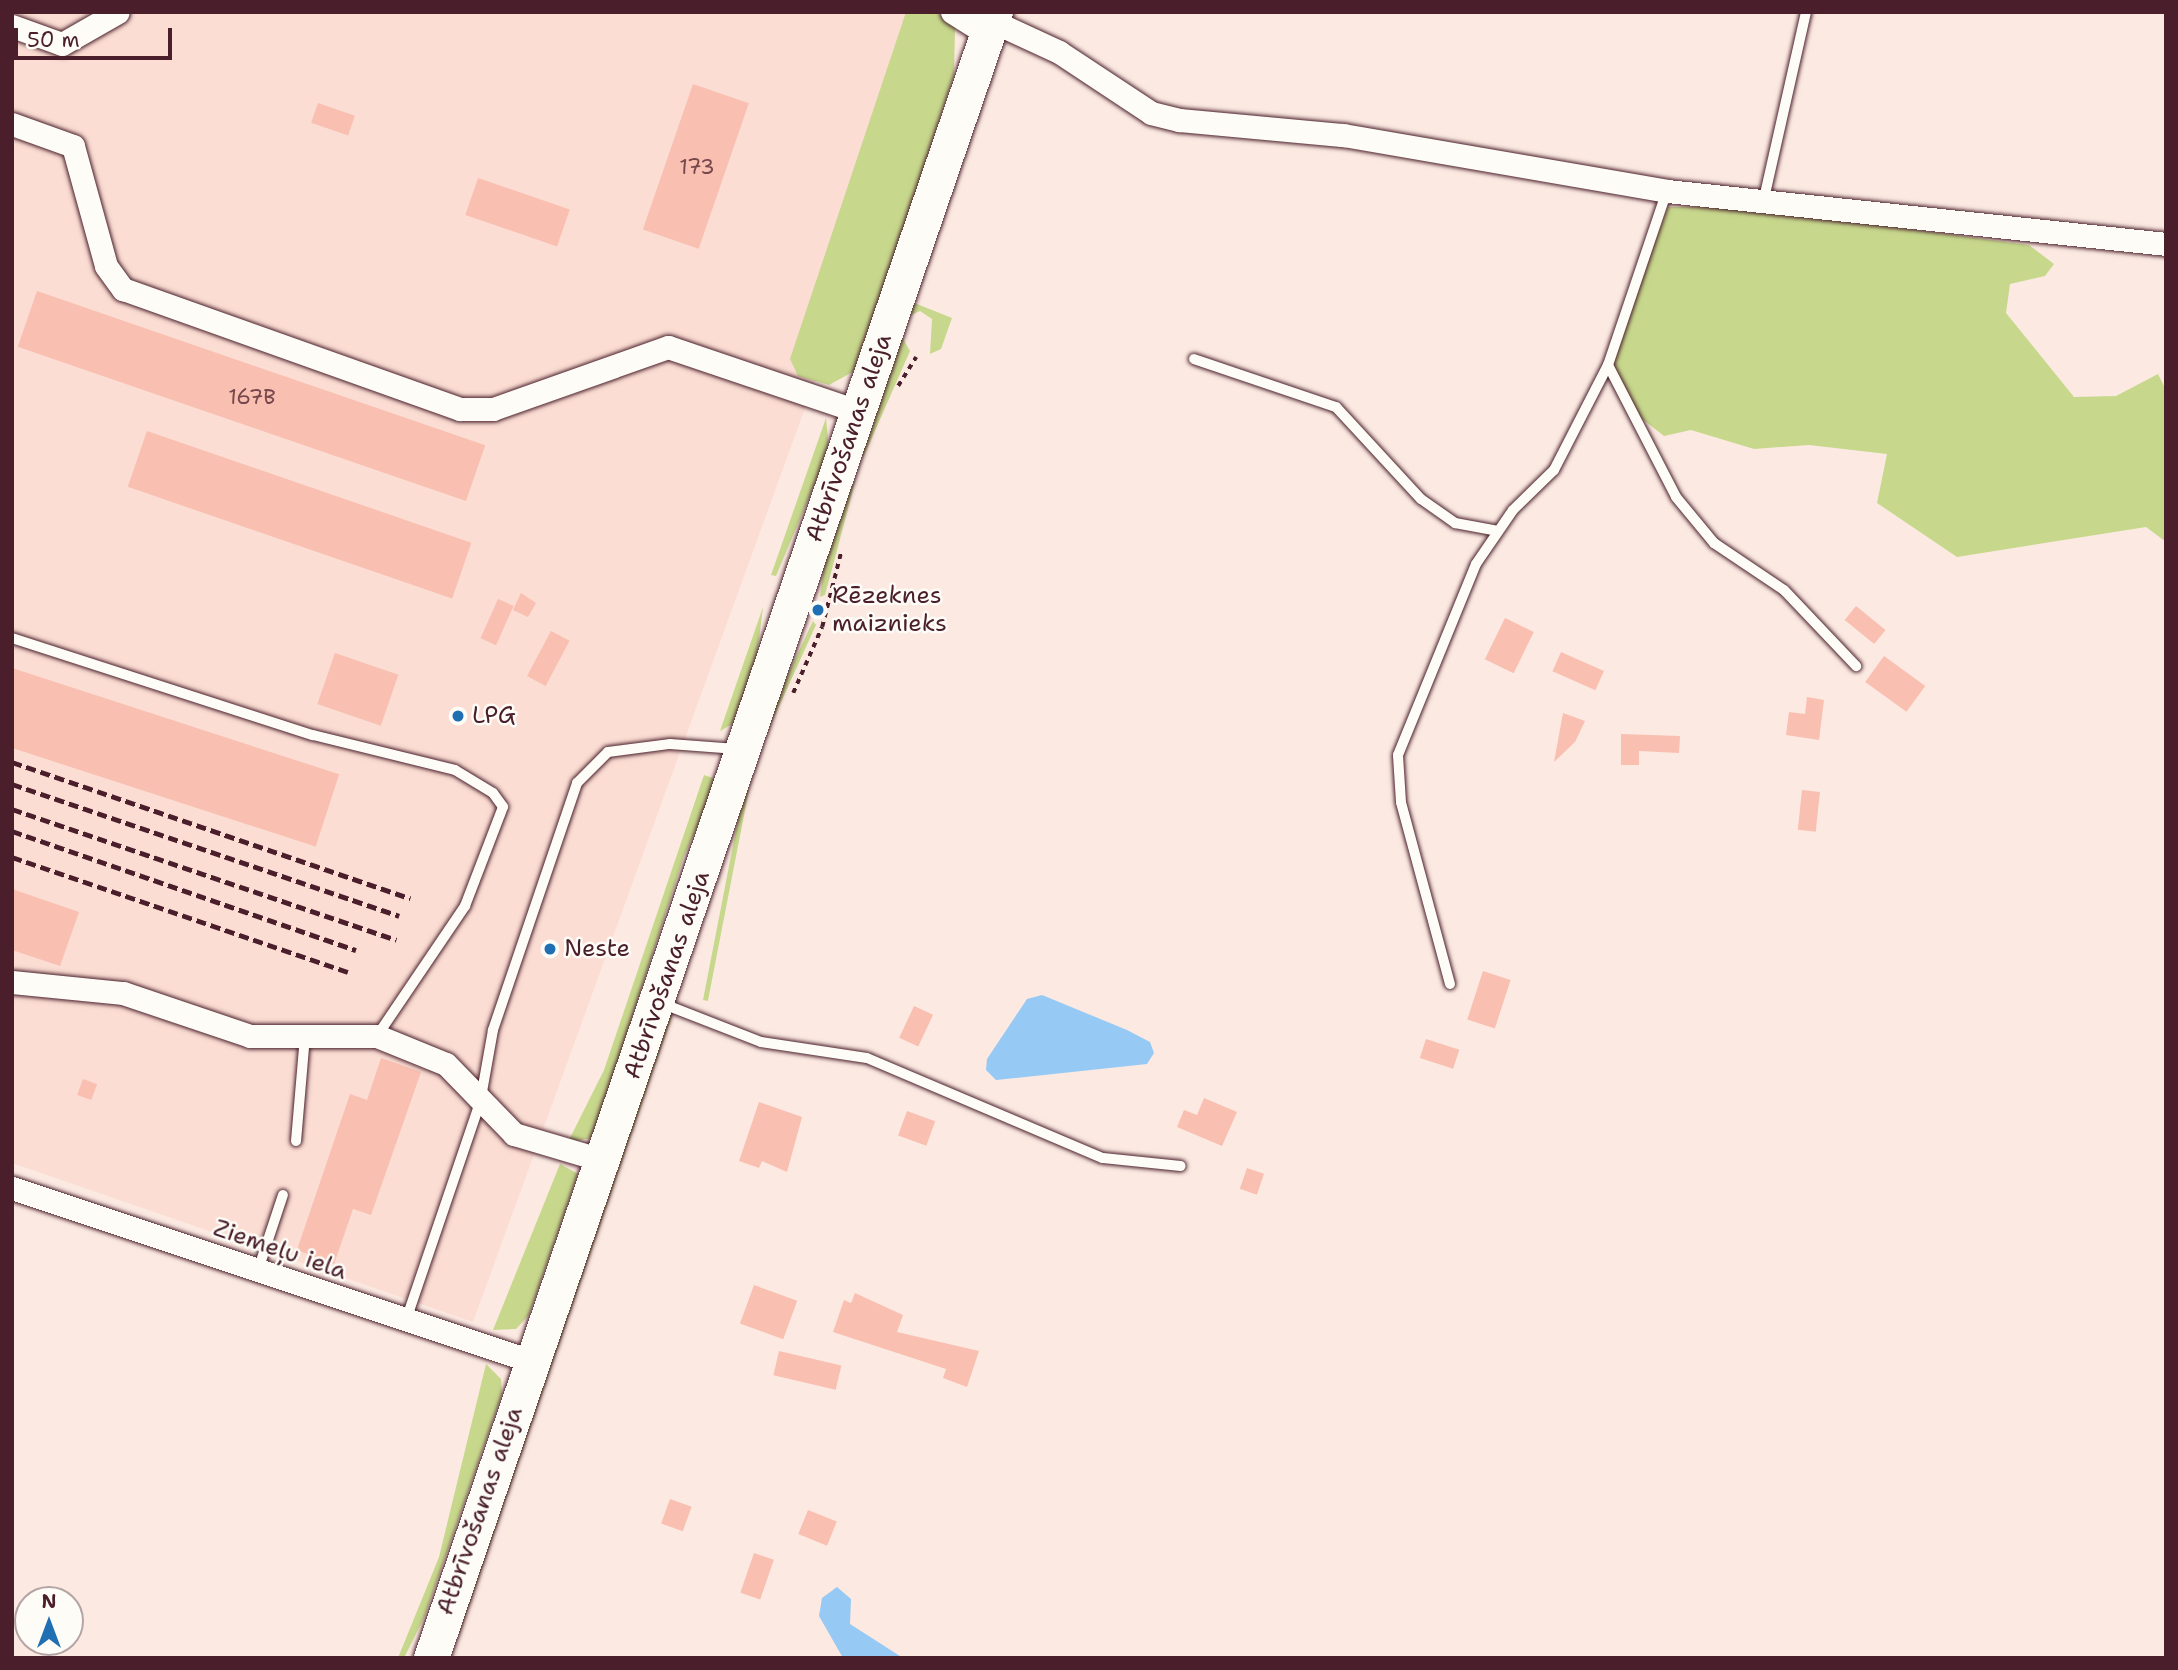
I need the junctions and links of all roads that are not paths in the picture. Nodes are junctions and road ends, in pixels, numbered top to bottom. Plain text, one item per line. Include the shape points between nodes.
1 (118, 12) edge
2 (952, 12) edge
3 (1806, 12) edge
4 (991, 22) edge
5 (12, 26) edge
6 (12, 124) edge
7 (1667, 191) junction
8 (1763, 202) junction
9 (2166, 244) edge
10 (1194, 359) dead end
11 (1608, 365) junction
12 (857, 411) junction
13 (1498, 531) junction
14 (12, 638) edge
15 (1856, 666) dead end
16 (743, 750) junction
17 (12, 982) edge
18 (1450, 984) dead end
19 (659, 1002) junction
20 (305, 1036) junction
21 (377, 1036) junction
22 (480, 1103) junction
23 (296, 1141) dead end
24 (602, 1160) junction
25 (1181, 1166) dead end
26 (12, 1188) edge
27 (283, 1195) dead end
28 (258, 1270) junction
29 (406, 1320) junction
30 (531, 1361) junction
31 (431, 1658) edge

1 - 5 street via 62,44
2 - 4 street
3 - 8 lane
4 - 7 street via 1166,117 1343,135
4 - 12 main road, Atbrīvošanas aleja
6 - 12 street via 73,146 106,266 123,289 460,409 493,409 668,347
7 - 8 street
7 - 11 lane
8 - 9 street
10 - 13 lane via 1336,407 1421,499 1455,523
11 - 13 lane via 1554,470
11 - 15 lane via 1675,497 1714,543 1784,590
12 - 16 main road, Atbrīvošanas aleja
13 - 18 lane via 1436,651 1398,755 1401,802
14 - 21 lane via 313,735 455,771 493,793 503,807 465,906
16 - 19 main road, Atbrīvošanas aleja
16 - 22 lane via 670,744 608,752 576,783 493,1030
17 - 20 street via 123,993 250,1036
19 - 24 main road, Atbrīvošanas aleja
19 - 25 lane via 761,1042 867,1058 1103,1158
20 - 21 street
20 - 23 lane
21 - 22 street via 446,1064
22 - 24 street via 514,1134
22 - 29 lane
24 - 30 main road, Atbrīvošanas aleja
26 - 28 street, Ziemeļu iela
27 - 28 lane
28 - 29 street, Ziemeļu iela
29 - 30 street, Ziemeļu iela
30 - 31 main road, Atbrīvošanas aleja

